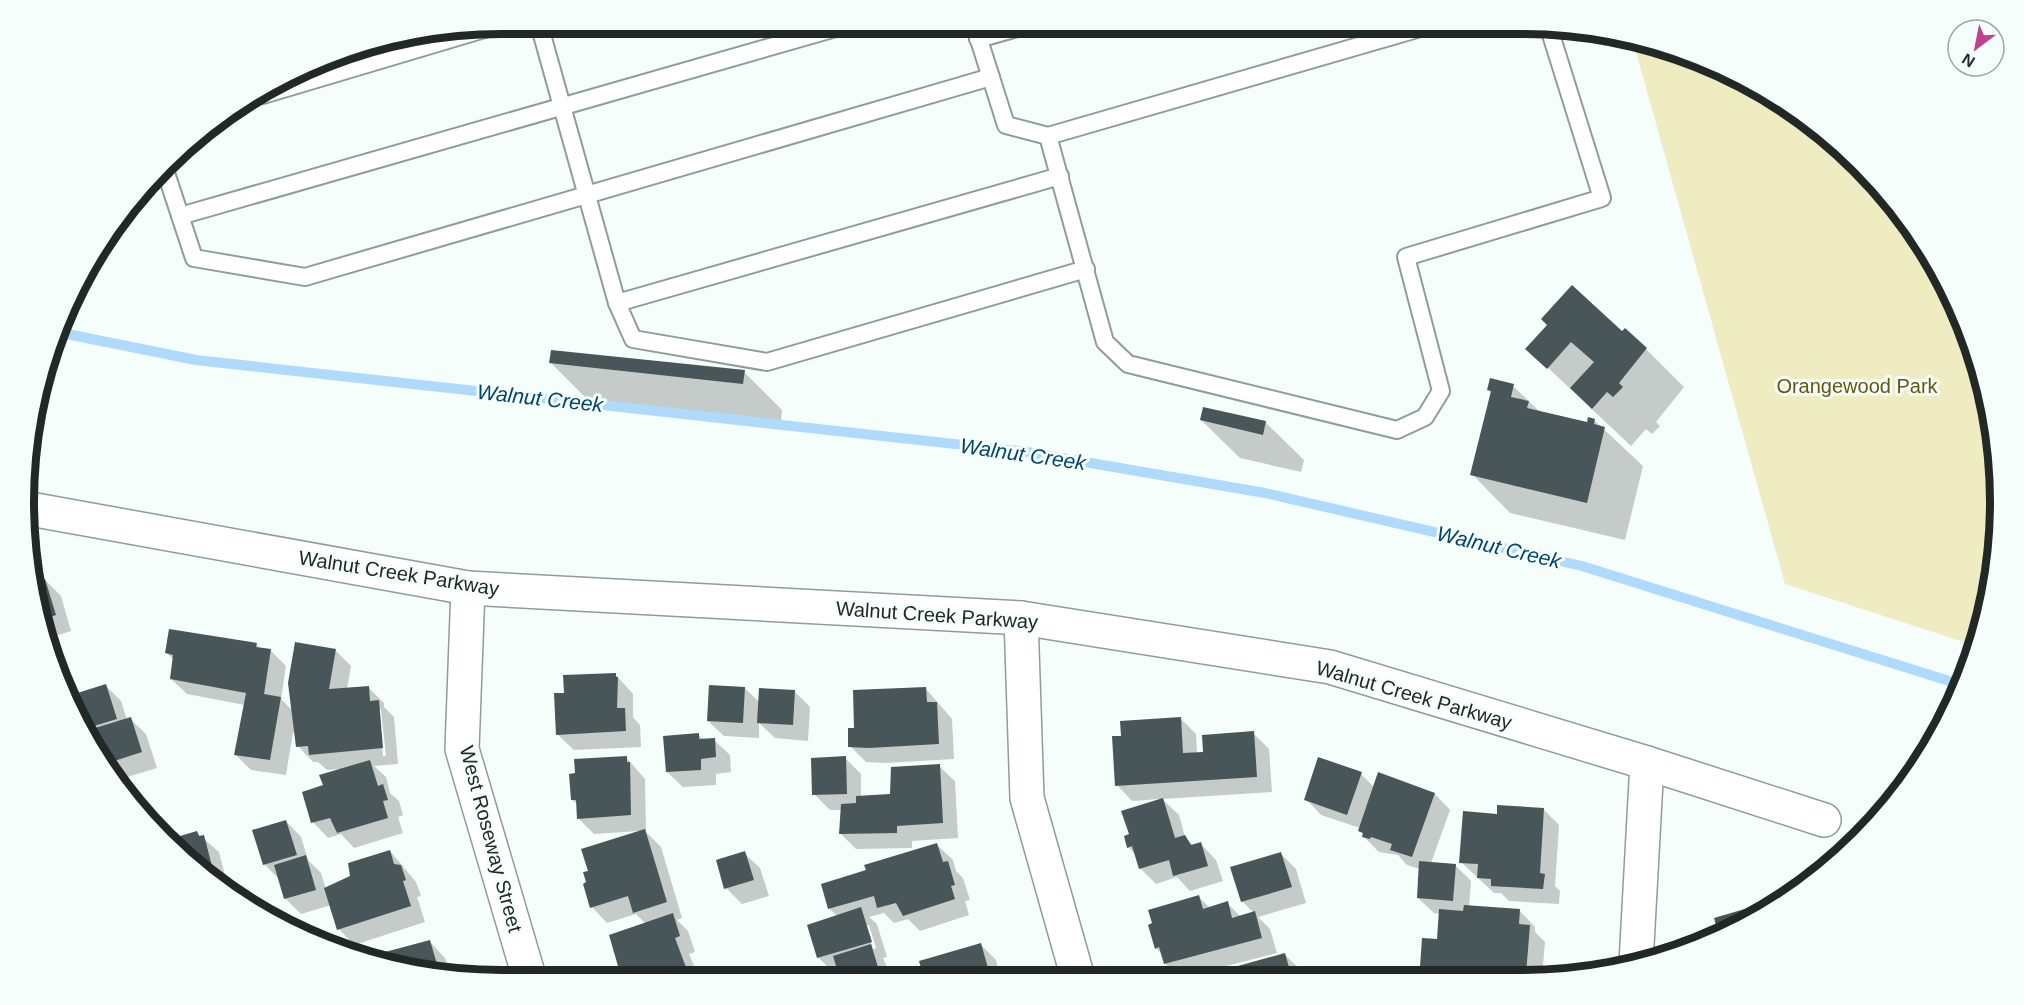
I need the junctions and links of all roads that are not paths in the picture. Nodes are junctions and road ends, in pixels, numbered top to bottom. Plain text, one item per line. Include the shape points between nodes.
1 (541, 34) edge
2 (815, 34) edge
3 (977, 34) edge
4 (1400, 34) edge
5 (1551, 36) edge
6 (456, 38) edge
7 (991, 77) junction
8 (285, 88) edge
9 (562, 107) junction
10 (1048, 136) junction
11 (1060, 176) junction
12 (167, 177) edge
13 (587, 195) junction
14 (180, 216) junction
15 (1086, 269) junction
16 (617, 303) junction
17 (35, 510) edge
18 (468, 588) junction
19 (1021, 618) junction
20 (1647, 763) junction
21 (1824, 820) dead end
22 (1636, 957) edge
23 (527, 970) edge
24 (1076, 970) edge

1 - 9 lane
2 - 9 lane
3 - 7 lane
4 - 10 lane
5 - 15 lane via 1602,198 1406,257 1441,391 1425,417 1397,430 1128,364 1105,342
6 - 8 lane
7 - 10 lane via 1006,125
7 - 13 lane
9 - 13 lane
9 - 14 lane
10 - 11 lane
11 - 15 lane
11 - 16 lane
12 - 14 lane
13 - 14 lane via 305,277 194,258
13 - 16 lane
15 - 16 lane via 767,362 633,339
17 - 18 street, Walnut Creek Parkway
18 - 19 street, Walnut Creek Parkway
18 - 23 street, West Roseway Street via 462,749
19 - 20 street, Walnut Creek Parkway via 1330,667
19 - 24 street via 1027,798
20 - 21 street, Walnut Creek Parkway
20 - 22 street

